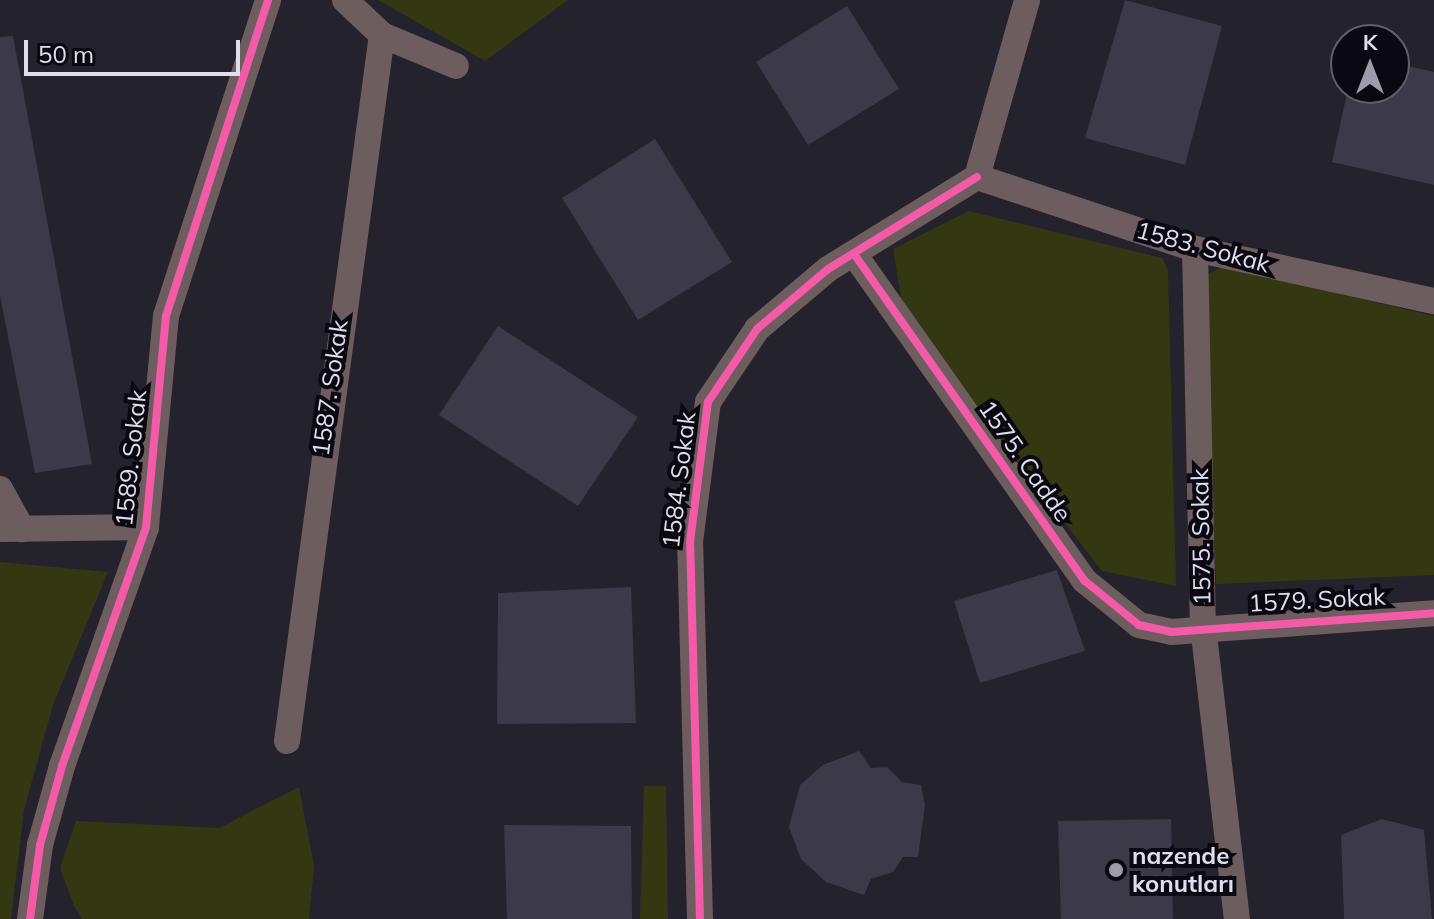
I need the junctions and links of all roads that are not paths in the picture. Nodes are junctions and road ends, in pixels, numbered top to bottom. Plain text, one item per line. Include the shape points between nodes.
1 (268, 0) edge
2 (345, 0) edge
3 (1027, 0) edge
4 (382, 35) junction
5 (456, 66) dead end
6 (977, 177) junction
7 (1195, 249) junction
8 (854, 254) junction
9 (1434, 301) edge
10 (0, 489) edge
11 (146, 527) junction
12 (11, 529) edge
13 (1434, 613) edge
14 (1203, 626) junction
15 (287, 741) dead end
16 (30, 919) edge
17 (700, 919) edge
18 (1237, 919) edge

1 - 11 street, 1589. Sokak via 166,316
2 - 4 street
3 - 6 street
4 - 5 street
4 - 15 street, 1587. Sokak
6 - 7 street, 1583. Sokak
6 - 8 street, 1584. Sokak
7 - 9 street, 1583. Sokak
7 - 14 street, 1575. Sokak
8 - 14 street, 1575. Cadde via 1085,581 1139,625 1171,632
8 - 17 street, 1584. Sokak via 757,329 708,402 690,542
10 - 12 street
11 - 12 street
11 - 16 street, 1589. Sokak via 62,766 40,845
13 - 14 street, 1579. Sokak
14 - 18 street, 1575. Sokak

